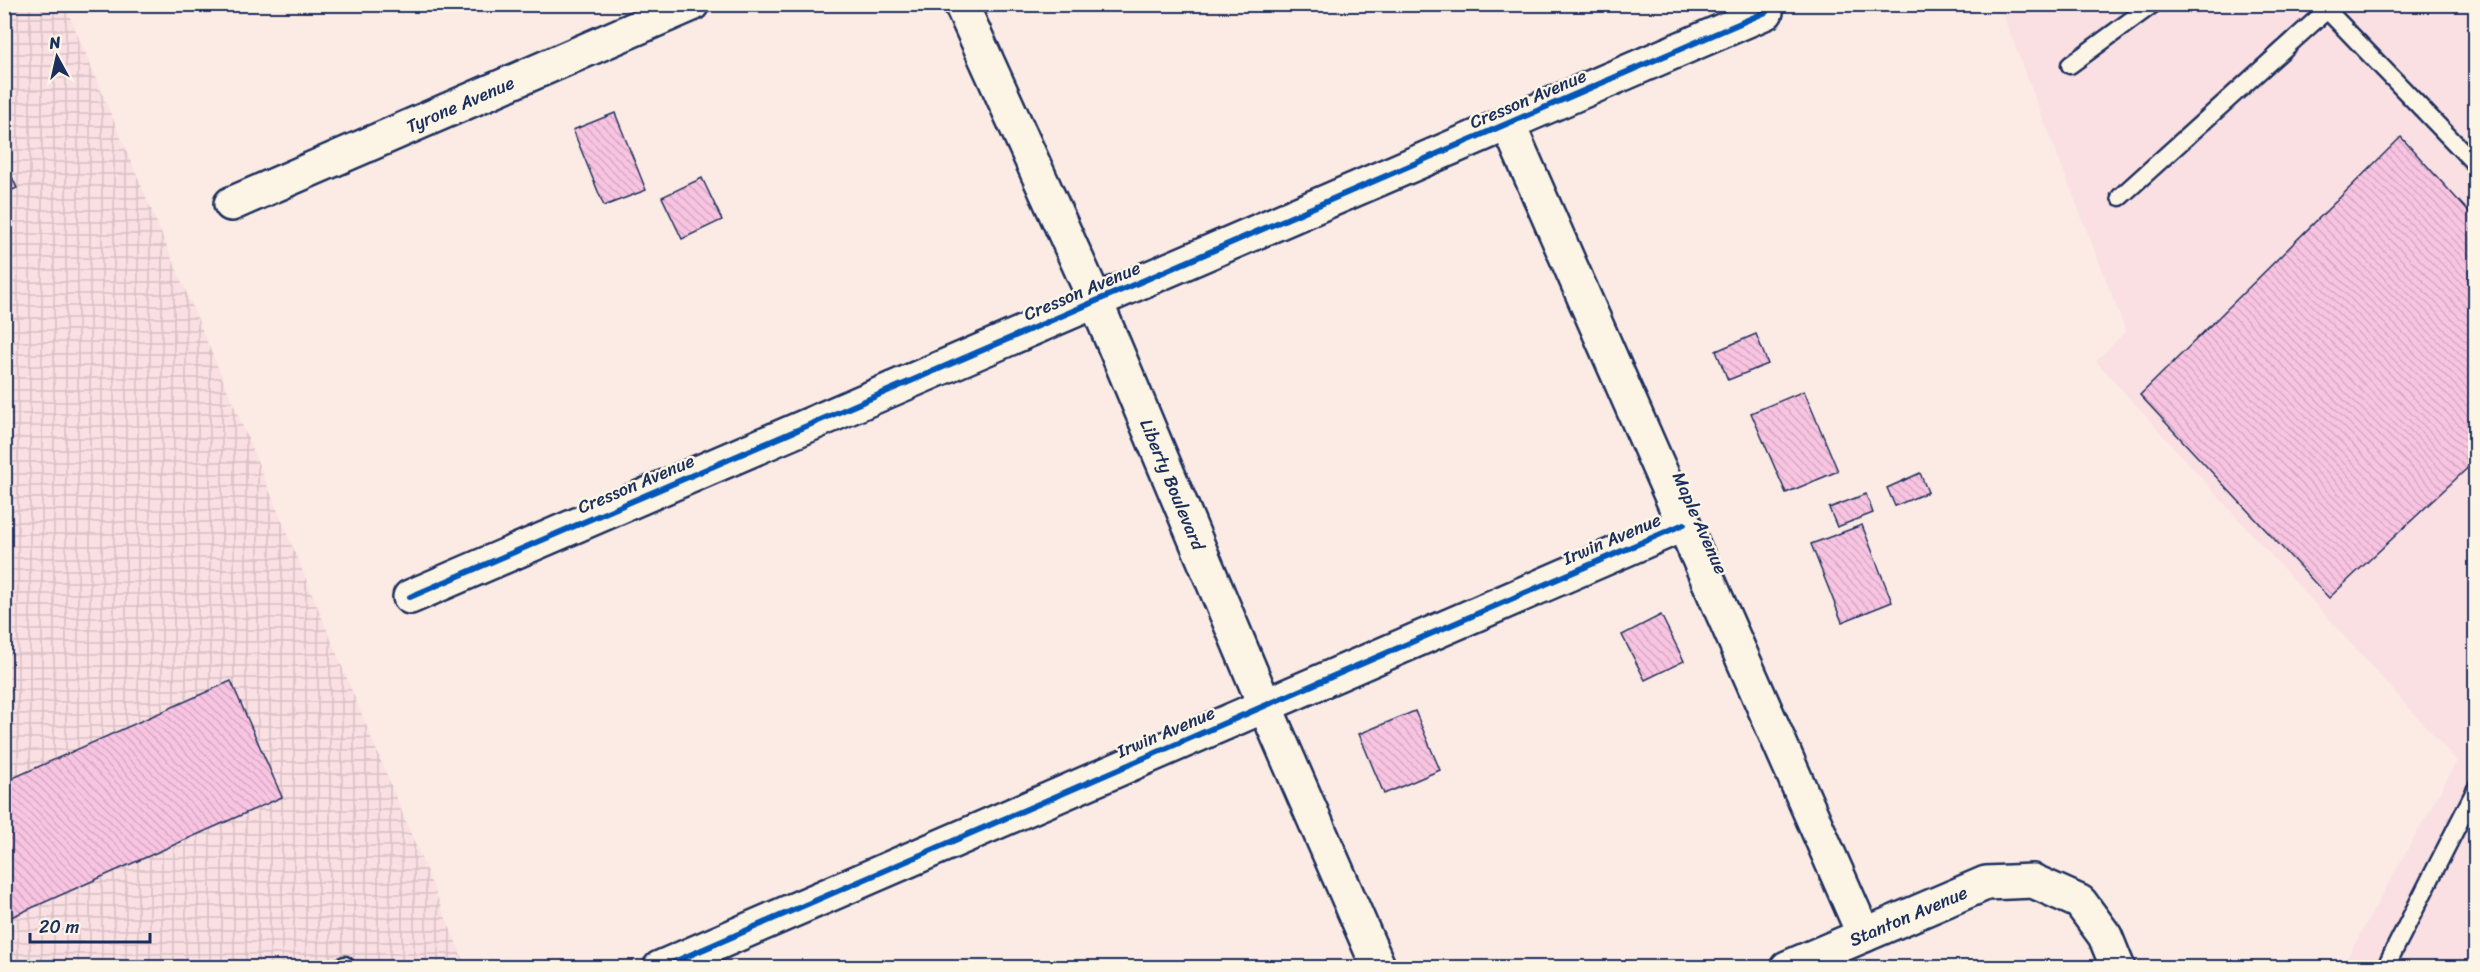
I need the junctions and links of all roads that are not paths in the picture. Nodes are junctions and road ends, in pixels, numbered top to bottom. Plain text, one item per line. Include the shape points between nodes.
1 (692, 4) edge
2 (961, 4) edge
3 (2153, 4) edge
4 (2327, 6) edge
5 (1766, 12) dead end
6 (2070, 66) dead end
7 (1508, 124) junction
8 (2475, 165) edge
9 (2120, 197) dead end
10 (231, 204) dead end
11 (1096, 302) junction
12 (1684, 525) junction
13 (410, 597) dead end
14 (1265, 706) junction
15 (2475, 789) edge
16 (1864, 935) junction
17 (339, 968) edge
18 (346, 968) edge
19 (660, 968) edge
20 (1379, 968) edge
21 (1787, 968) edge
22 (2118, 968) edge
23 (2385, 968) edge

1 - 10 street, Tyrone Avenue
2 - 11 street, Liberty Boulevard
3 - 6 lane
4 - 8 lane
4 - 9 lane
5 - 7 street, Cresson Avenue
7 - 11 street, Cresson Avenue
7 - 12 street, Maple Avenue
11 - 13 street, Cresson Avenue
11 - 14 street, Liberty Boulevard
12 - 14 street, Irwin Avenue
12 - 16 street, Maple Avenue
14 - 19 street, Irwin Avenue
14 - 20 street, Liberty Boulevard
15 - 23 lane
16 - 21 street, Stanton Avenue
16 - 22 street, Stanton Avenue via 1986,883 2033,881 2080,902 2105,936
17 - 18 lane

